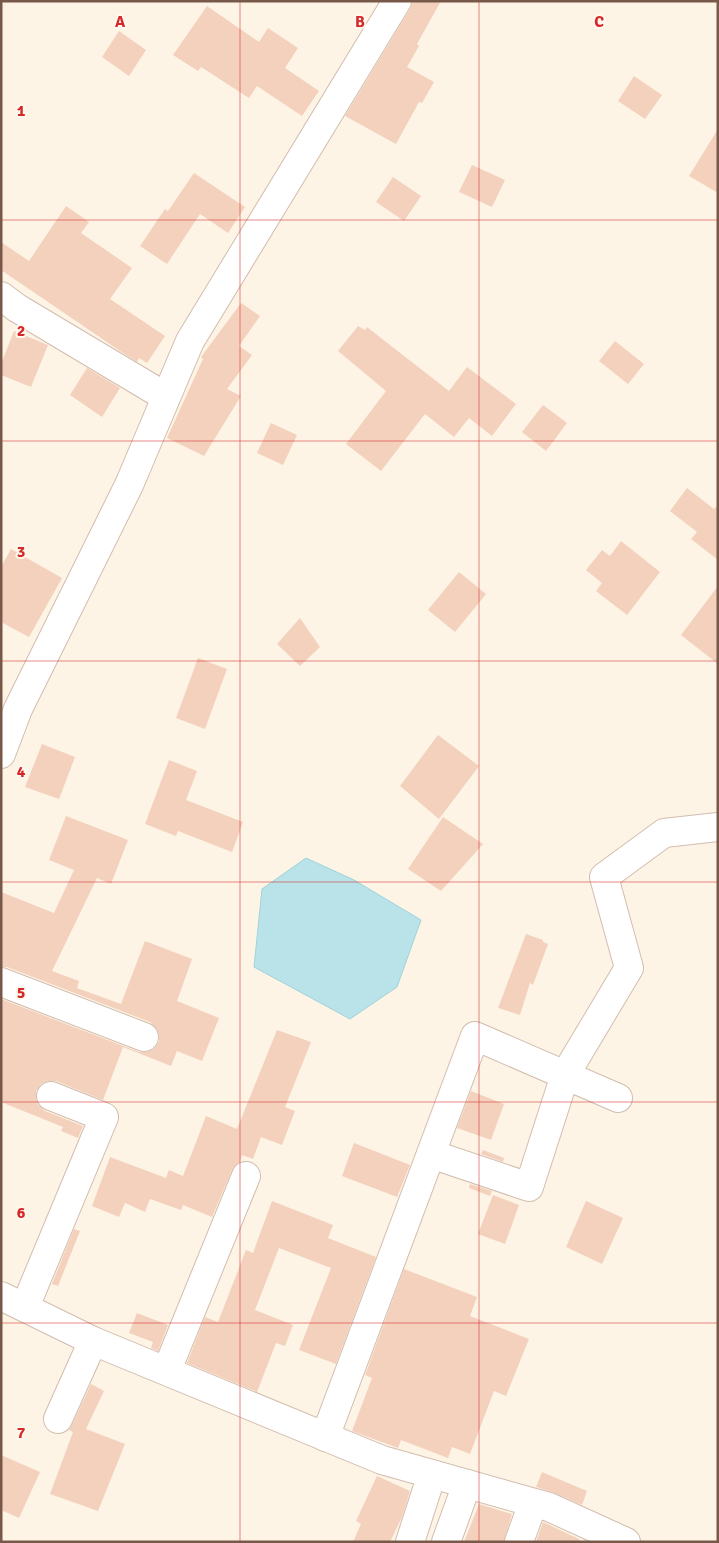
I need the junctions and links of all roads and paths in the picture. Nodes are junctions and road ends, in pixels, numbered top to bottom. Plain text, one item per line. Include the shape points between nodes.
1 (397, 1) edge
2 (1, 296) edge
3 (166, 397) junction
4 (1, 754) edge
5 (718, 827) edge
6 (1, 982) edge
7 (144, 1037) dead end
8 (565, 1075) junction
9 (51, 1096) dead end
10 (618, 1098) dead end
11 (431, 1154) junction
12 (246, 1176) dead end
13 (13, 1302) edge
14 (93, 1340) junction
15 (167, 1370) junction
16 (58, 1419) dead end
17 (325, 1437) junction
18 (432, 1474) junction
19 (467, 1484) junction
20 (533, 1503) junction
21 (410, 1542) edge
22 (446, 1542) edge
23 (519, 1542) edge
24 (626, 1542) edge

1 - 3 street via 190,341
2 - 3 street
3 - 4 street via 128,485 18,709
5 - 8 street via 664,833 604,877 629,968
6 - 7 street
8 - 10 street
8 - 11 street via 529,1186
8 - 11 street via 475,1036
9 - 13 street via 104,1116
11 - 17 street
12 - 15 street
13 - 14 street
14 - 15 street
14 - 16 street
15 - 17 street
17 - 18 street via 382,1460
18 - 19 street
18 - 21 street
19 - 20 street
19 - 22 street
20 - 23 street
20 - 24 street

